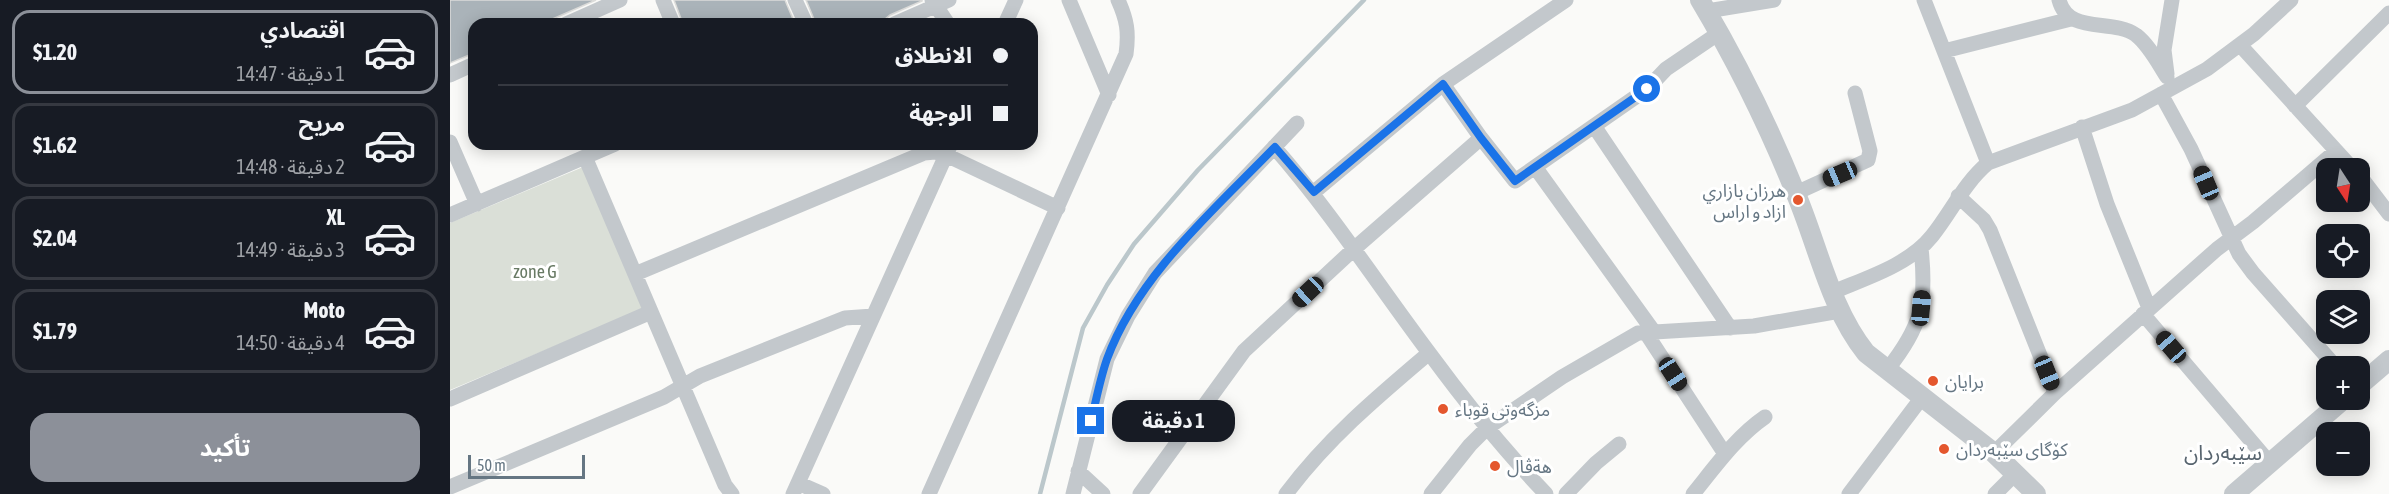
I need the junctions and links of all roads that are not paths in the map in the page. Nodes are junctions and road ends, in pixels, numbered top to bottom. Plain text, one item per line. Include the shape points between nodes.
1 (621, 0) edge
2 (663, 0) edge
3 (795, 0) edge
4 (1016, 0) edge
5 (1069, 0) edge
6 (1118, 0) edge
7 (1566, 0) edge
8 (1774, 0) edge
9 (1924, 0) edge
10 (2059, 0) edge
11 (2172, 0) edge
12 (2292, 0) edge
13 (939, 2) edge
14 (1704, 6) edge
15 (2389, 14) edge
16 (580, 18) edge
17 (670, 18) edge
18 (803, 18) edge
19 (906, 18) edge
20 (946, 18) edge
21 (1008, 18) edge
22 (2071, 19) junction
23 (1719, 33) junction
24 (2240, 45) junction
25 (1944, 51) junction
26 (468, 67) edge
27 (450, 75) edge
28 (1443, 84) junction
29 (2167, 86) junction
30 (1855, 93) dead end
31 (1109, 95) junction
32 (2295, 106) junction
33 (1297, 123) dead end
34 (1594, 126) junction
35 (2082, 127) junction
36 (1481, 138) junction
37 (450, 142) edge
38 (1275, 147) junction
39 (601, 150) edge
40 (948, 150) edge
41 (2336, 151) junction
42 (585, 157) junction
43 (2343, 158) edge
44 (1988, 162) junction
45 (1535, 167) junction
46 (2370, 189) edge
47 (1314, 192) junction
48 (1796, 193) junction
49 (1959, 196) junction
50 (477, 204) junction
51 (1058, 208) junction
52 (451, 212) edge
53 (2389, 214) edge
54 (2230, 237) junction
55 (1355, 248) junction
56 (1921, 248) junction
57 (635, 274) junction
58 (1833, 292) junction
59 (1840, 311) junction
60 (2146, 311) junction
61 (651, 312) junction
62 (873, 316) junction
63 (1730, 328) junction
64 (1650, 333) junction
65 (1429, 353) junction
66 (2326, 356) edge
67 (2389, 360) edge
68 (1887, 370) junction
69 (2370, 376) edge
70 (683, 386) junction
71 (2055, 393) junction
72 (1923, 396) junction
73 (450, 399) edge
74 (2331, 410) edge
75 (1765, 417) dead end
76 (1487, 429) junction
77 (1619, 444) dead end
78 (1994, 453) junction
79 (1725, 454) junction
80 (2270, 462) junction
81 (1078, 471) junction
82 (2016, 473) junction
83 (450, 488) edge
84 (795, 488) edge
85 (732, 494) edge
86 (823, 494) edge
87 (929, 494) edge
88 (1073, 494) edge
89 (1103, 494) edge
90 (1140, 494) edge
91 (1286, 494) edge
92 (1431, 494) edge
93 (1546, 494) edge
94 (1566, 494) edge
95 (1693, 494) edge
96 (1849, 494) edge
97 (1995, 494) edge
98 (2036, 494) edge
99 (2234, 494) edge

1 - 16 street
2 - 17 street
3 - 18 street
4 - 21 street
5 - 31 street
6 - 31 street via 1129,35 1126,54
7 - 28 street
8 - 14 street
9 - 25 street
10 - 22 street via 2061,10
11 - 29 street via 2164,50
12 - 24 street
13 - 19 street
13 - 20 street
14 - 23 street
15 - 32 street
22 - 25 street
22 - 29 street via 2134,34 2151,52
23 - 34 street
23 - 48 street
24 - 29 street via 2207,69
24 - 32 street
25 - 44 street
26 - 27 street
28 - 36 street
28 - 47 street
29 - 35 street via 2132,110
29 - 54 street
30 - 48 street via 1870,151 1868,160
31 - 51 street
32 - 41 street
33 - 38 street
34 - 45 street
34 - 63 street
35 - 44 street
35 - 60 street
36 - 45 street via 1515,181
36 - 55 street
37 - 50 street
38 - 47 street
38 - 81 street via 1155,273 1128,316 1107,359
39 - 42 street
40 - 51 street
40 - 57 street via 924,153
40 - 62 street
41 - 43 street
41 - 54 street
42 - 50 street
42 - 57 street
44 - 49 street via 1972,176
45 - 64 street
46 - 53 street
47 - 55 street
48 - 58 street
49 - 56 street
49 - 71 street via 1990,230
50 - 52 street
51 - 87 street
54 - 60 street
54 - 66 street via 2253,273
55 - 65 street
55 - 90 street via 1244,351
56 - 58 street via 1908,258
56 - 68 street via 1921,308 1914,331
57 - 61 street
58 - 59 street
59 - 63 street
59 - 68 street via 1851,335
60 - 71 street
60 - 80 street
61 - 70 street
61 - 73 street
62 - 70 street via 834,322
62 - 84 street
63 - 64 street
64 - 76 street via 1638,333 1562,377
64 - 79 street
65 - 76 street
65 - 91 street via 1360,411 1322,449
67 - 69 street
68 - 72 street
70 - 83 street
70 - 85 street
71 - 78 street
72 - 78 street
72 - 96 street
74 - 80 street
75 - 79 street
76 - 92 street
76 - 93 street
77 - 94 street
78 - 82 street
79 - 95 street
80 - 99 street
81 - 88 street
81 - 89 street
82 - 97 street
82 - 98 street
84 - 86 street

